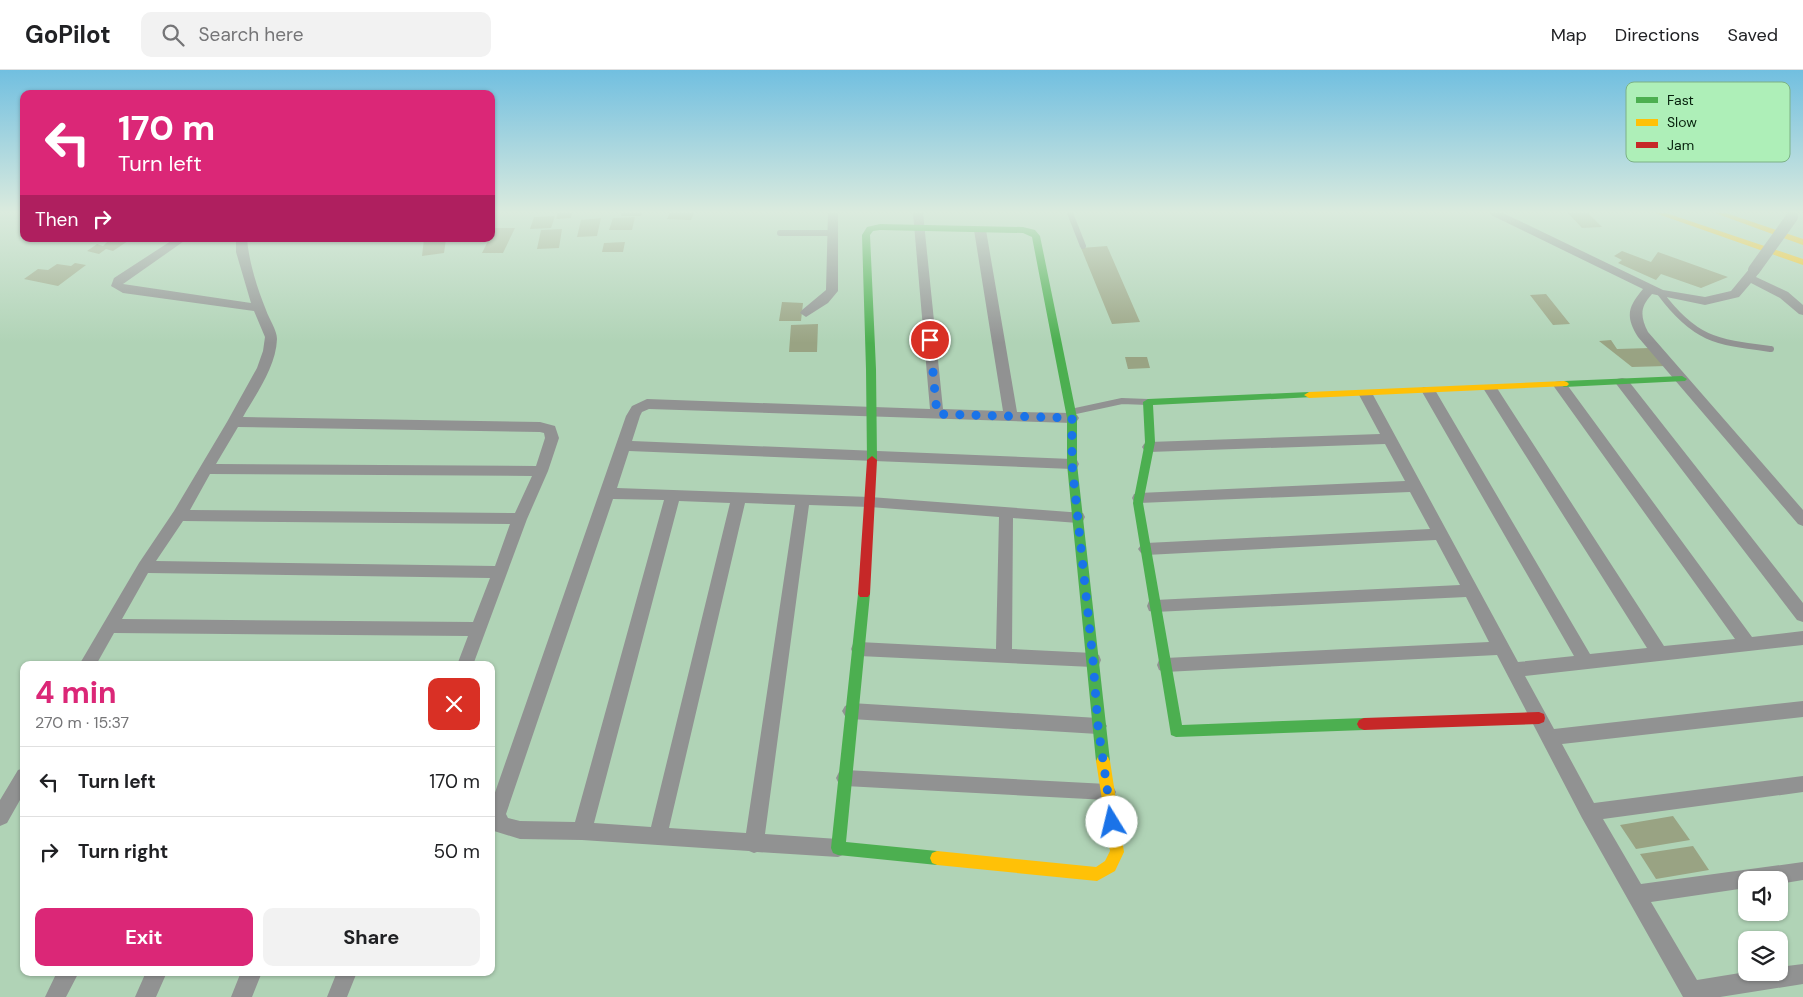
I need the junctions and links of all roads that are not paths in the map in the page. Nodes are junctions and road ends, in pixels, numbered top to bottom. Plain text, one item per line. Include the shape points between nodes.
1 (155, 256) edge
2 (243, 256) edge
3 (833, 256) edge
4 (867, 256) edge
5 (922, 256) edge
6 (984, 256) edge
7 (1040, 256) edge
8 (1585, 256) edge
9 (1765, 256) edge
10 (1786, 256) edge
11 (1803, 262) edge
12 (1752, 274) junction
13 (1655, 290) junction
14 (259, 308) junction
15 (1803, 311) edge
16 (806, 313) dead end
17 (1771, 349) dead end
18 (1682, 379) junction
19 (1622, 382) junction
20 (1560, 385) junction
21 (1490, 388) junction
22 (1428, 390) junction
23 (1366, 393) junction
24 (1148, 402) junction
25 (873, 412) junction
26 (937, 414) junction
27 (1072, 415) junction
28 (1011, 416) junction
29 (234, 422) junction
30 (1390, 439) junction
31 (623, 446) junction
32 (1149, 447) junction
33 (871, 456) junction
34 (1072, 464) junction
35 (205, 469) junction
36 (541, 471) junction
37 (1415, 486) junction
38 (608, 493) junction
39 (673, 495) junction
40 (739, 498) junction
41 (1139, 498) junction
42 (803, 500) junction
43 (870, 502) junction
44 (1006, 512) junction
45 (179, 515) junction
46 (1078, 517) junction
47 (520, 519) junction
48 (1803, 520) edge
49 (1440, 534) junction
50 (1146, 549) junction
51 (144, 567) junction
52 (501, 572) junction
53 (1470, 591) junction
54 (1155, 606) junction
55 (1803, 615) edge
56 (110, 626) junction
57 (478, 630) junction
58 (1803, 638) edge
59 (1748, 644) junction
60 (1501, 648) junction
61 (859, 649) junction
62 (1659, 654) junction
63 (1004, 656) junction
64 (1093, 660) junction
65 (89, 661) edge
66 (466, 661) edge
67 (1586, 662) junction
68 (1165, 665) junction
69 (1512, 670) junction
70 (1803, 709) edge
71 (851, 711) junction
72 (1539, 718) junction
73 (1098, 726) junction
74 (1550, 737) junction
75 (845, 778) junction
76 (20, 783) edge
77 (1803, 784) edge
78 (1107, 792) junction
79 (1589, 812) junction
80 (0, 817) edge
81 (582, 831) junction
82 (658, 836) junction
83 (754, 844) junction
84 (838, 848) junction
85 (1803, 871) edge
86 (1636, 894) junction
87 (1803, 974) edge
88 (67, 976) edge
89 (155, 976) edge
90 (250, 976) edge
91 (346, 976) edge
92 (1693, 994) edge
93 (55, 997) edge
94 (145, 997) edge
95 (242, 997) edge
96 (338, 997) edge

1 - 14 street via 118,281 117,286
2 - 14 street
3 - 16 street via 832,291
4 - 25 main road
5 - 26 street
6 - 28 street
7 - 27 main road
8 - 13 street
9 - 12 street, bridge
10 - 11 main road
12 - 13 street via 1735,294 1706,301
12 - 15 street
13 - 17 lane via 1674,314 1695,332 1732,344
13 - 18 street via 1636,304 1634,319 1642,334
14 - 29 street via 271,337 269,352
18 - 19 main road
18 - 48 street
19 - 20 main road
19 - 55 street
20 - 21 main road
20 - 59 street
21 - 22 main road
21 - 62 street
22 - 23 main road
22 - 67 street
23 - 24 main road
23 - 30 street
24 - 27 lane via 1122,401
24 - 32 main road
25 - 26 street
25 - 31 street via 648,404 637,409
25 - 33 main road
26 - 28 street
27 - 28 street
27 - 34 main road
29 - 35 street
29 - 36 street via 540,427 550,429 552,438
30 - 32 street
30 - 37 street
31 - 33 street
31 - 38 street
32 - 41 main road
33 - 34 street
33 - 43 main road
34 - 46 main road
35 - 36 street
35 - 45 street
36 - 47 street
37 - 41 street
37 - 49 street
38 - 39 street
38 - 81 street via 497,814 501,825 520,830
39 - 40 street
39 - 81 street
40 - 42 street
40 - 82 street
41 - 50 main road
42 - 43 street
42 - 83 street
43 - 44 street
43 - 61 main road
44 - 46 street
44 - 63 street
45 - 47 street
45 - 51 street
46 - 64 main road
47 - 52 street
49 - 50 street
49 - 53 street
50 - 54 main road
51 - 52 street
51 - 56 street
52 - 57 street
53 - 54 street
53 - 60 street
54 - 68 main road
56 - 57 street
56 - 65 street
57 - 66 street
58 - 59 street
59 - 62 street
60 - 68 street
60 - 69 street
61 - 63 street
61 - 71 main road
62 - 67 street
63 - 64 street
64 - 73 main road
67 - 69 street
68 - 72 main road via 1176,731
69 - 72 street
70 - 74 street
71 - 73 street
71 - 75 main road
72 - 74 street
73 - 78 main road
74 - 79 street
75 - 78 street
75 - 84 main road
76 - 80 street
77 - 79 street
78 - 84 main road via 1116,852 1110,866 1097,874
79 - 86 street
81 - 82 street
82 - 83 street
83 - 84 street
85 - 86 street
86 - 92 street
87 - 92 street
88 - 93 street
89 - 94 street
90 - 95 street
91 - 96 street

